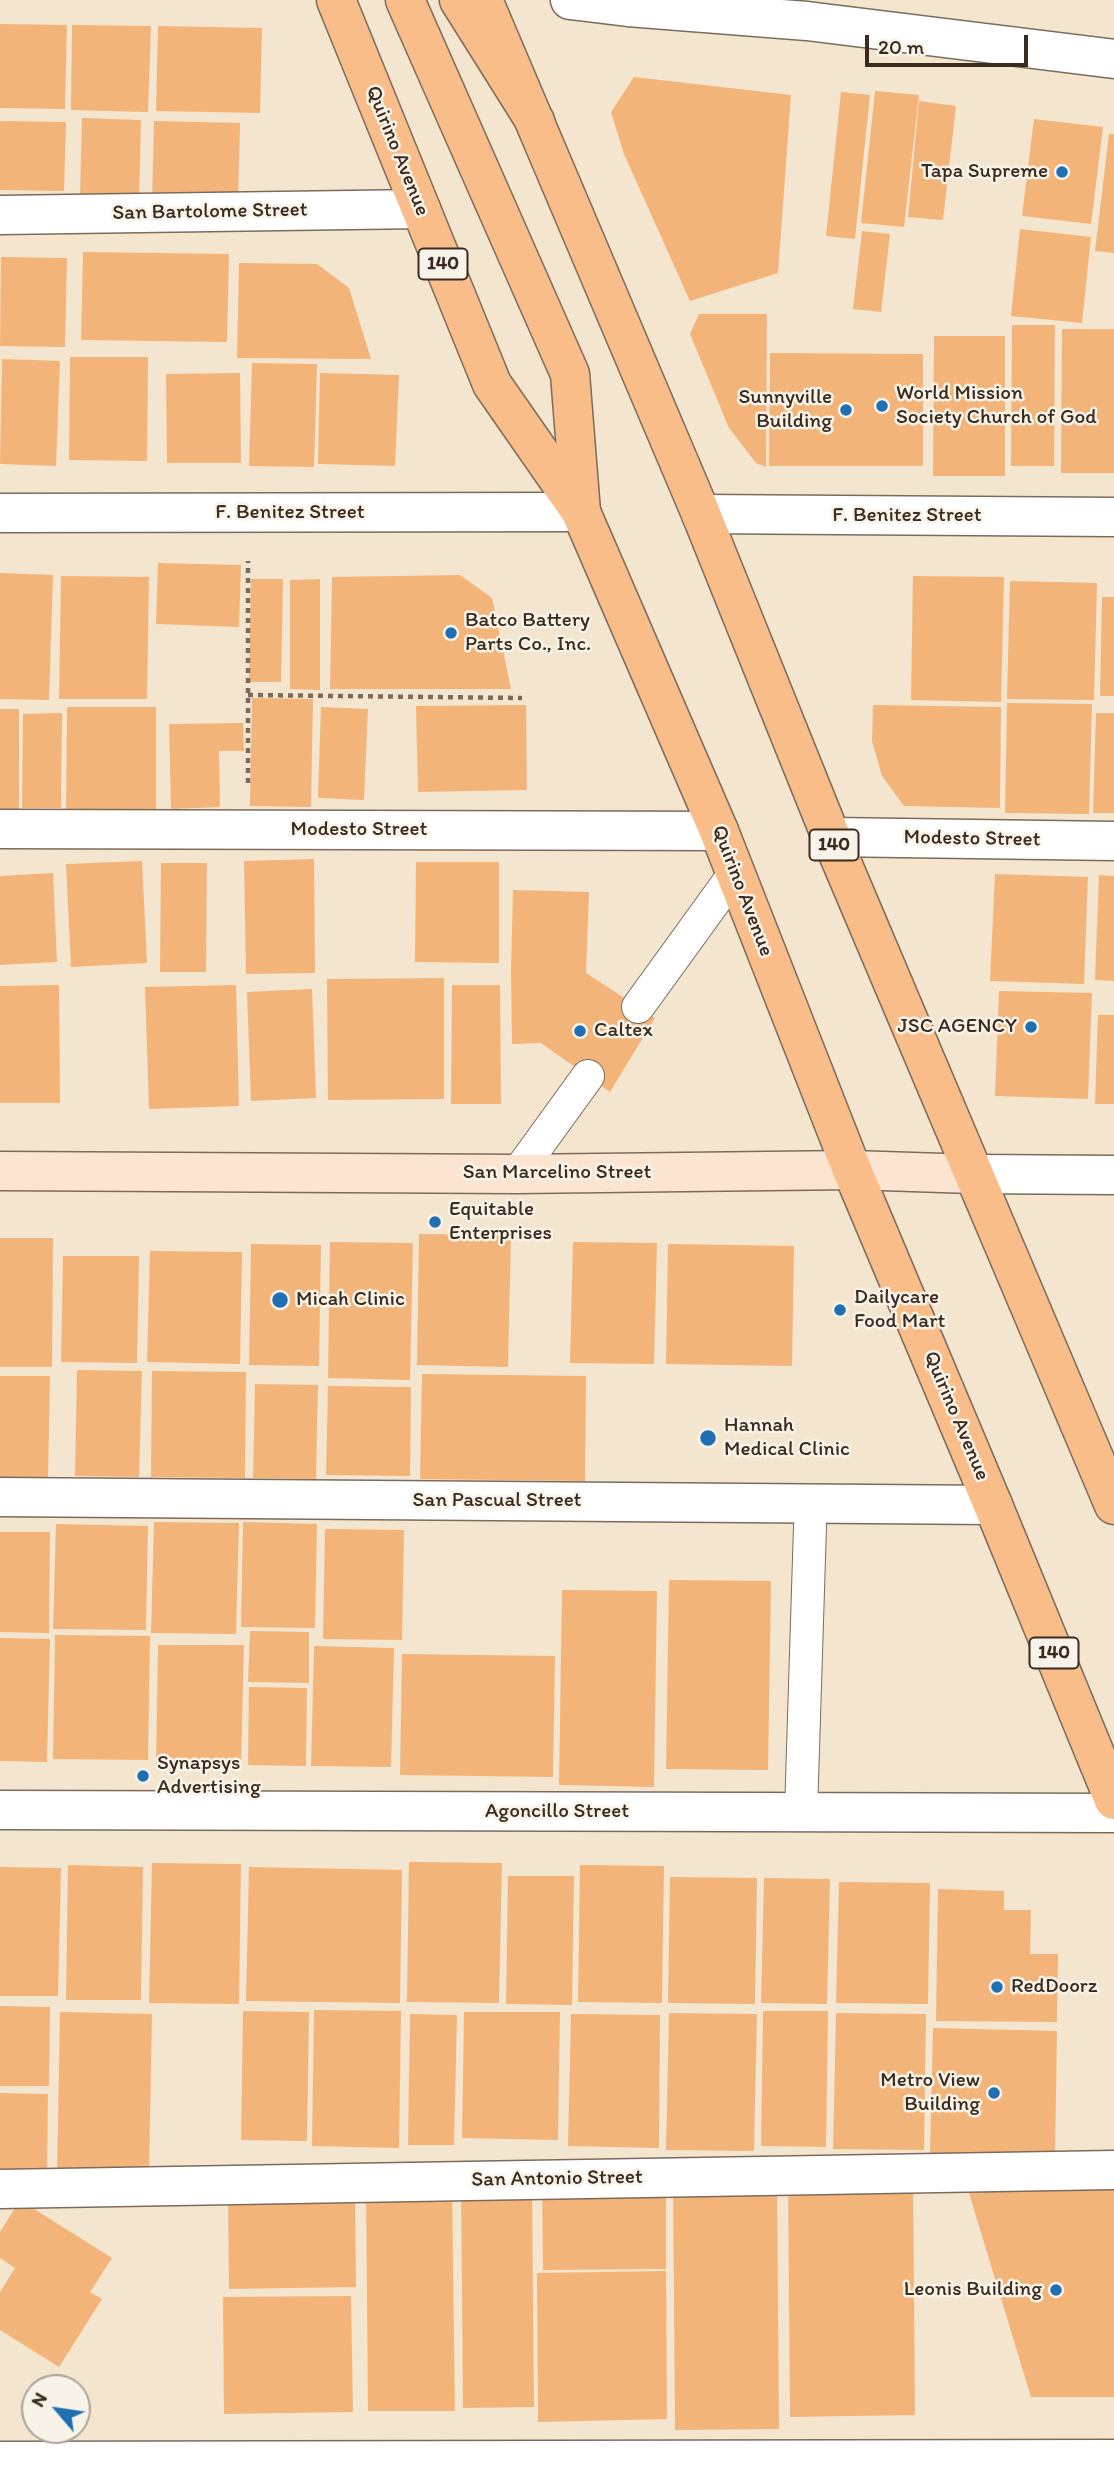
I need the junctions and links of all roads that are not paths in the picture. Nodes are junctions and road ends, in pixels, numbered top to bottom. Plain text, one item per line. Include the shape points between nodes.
1 (336, 0) edge
2 (405, 0) edge
3 (459, 0) edge
4 (483, 0) edge
5 (570, 0) edge
6 (629, 4) edge
7 (802, 11) edge
8 (1114, 59) edge
9 (535, 121) junction
10 (421, 209) junction
11 (0, 215) edge
12 (581, 512) junction
13 (0, 513) edge
14 (701, 514) junction
15 (1114, 517) edge
16 (0, 829) edge
17 (719, 831) junction
18 (831, 838) junction
19 (1114, 841) edge
20 (735, 873) junction
21 (638, 1007) dead end
22 (588, 1076) dead end
23 (852, 1170) junction
24 (0, 1171) edge
25 (517, 1174) junction
26 (973, 1174) junction
27 (1114, 1175) edge
28 (0, 1497) edge
29 (993, 1505) junction
30 (1114, 1505) edge
31 (810, 1526) dead end
32 (1114, 1800) edge
33 (0, 1810) edge
34 (801, 1813) junction
35 (1114, 1814) edge
36 (1114, 2170) edge
37 (0, 2189) edge
38 (1114, 2459) edge
39 (0, 2461) edge

1 - 10 main road, Quirino Avenue / 140
2 - 12 main road via 570,373
3 - 9 main road
4 - 9 main road, 140
5 - 6 street
6 - 7 street
7 - 8 street
9 - 14 main road, 140
10 - 11 street, San Bartolome Street
10 - 12 main road, Quirino Avenue / 140 via 492,384
12 - 13 street, F. Benitez Street
12 - 17 main road, Quirino Avenue / 140
14 - 15 street, F. Benitez Street
14 - 18 main road, 140
16 - 17 street, Modesto Street
17 - 20 main road, Quirino Avenue / 140
18 - 19 street, Modesto Street
18 - 26 main road, 140
20 - 21 lane
20 - 23 main road, Quirino Avenue / 140
22 - 25 lane
23 - 25 main road, San Marcelino Street
23 - 26 main road, San Marcelino Street
23 - 29 main road, Quirino Avenue / 140
24 - 25 main road, San Marcelino Street
26 - 27 street, San Marcelino Street
26 - 30 main road, 140
28 - 29 street, San Pascual Street
29 - 32 main road, Quirino Avenue / 140
31 - 34 lane
33 - 34 street, Agoncillo Street
34 - 35 street, Agoncillo Street
36 - 37 street, San Antonio Street
38 - 39 street

